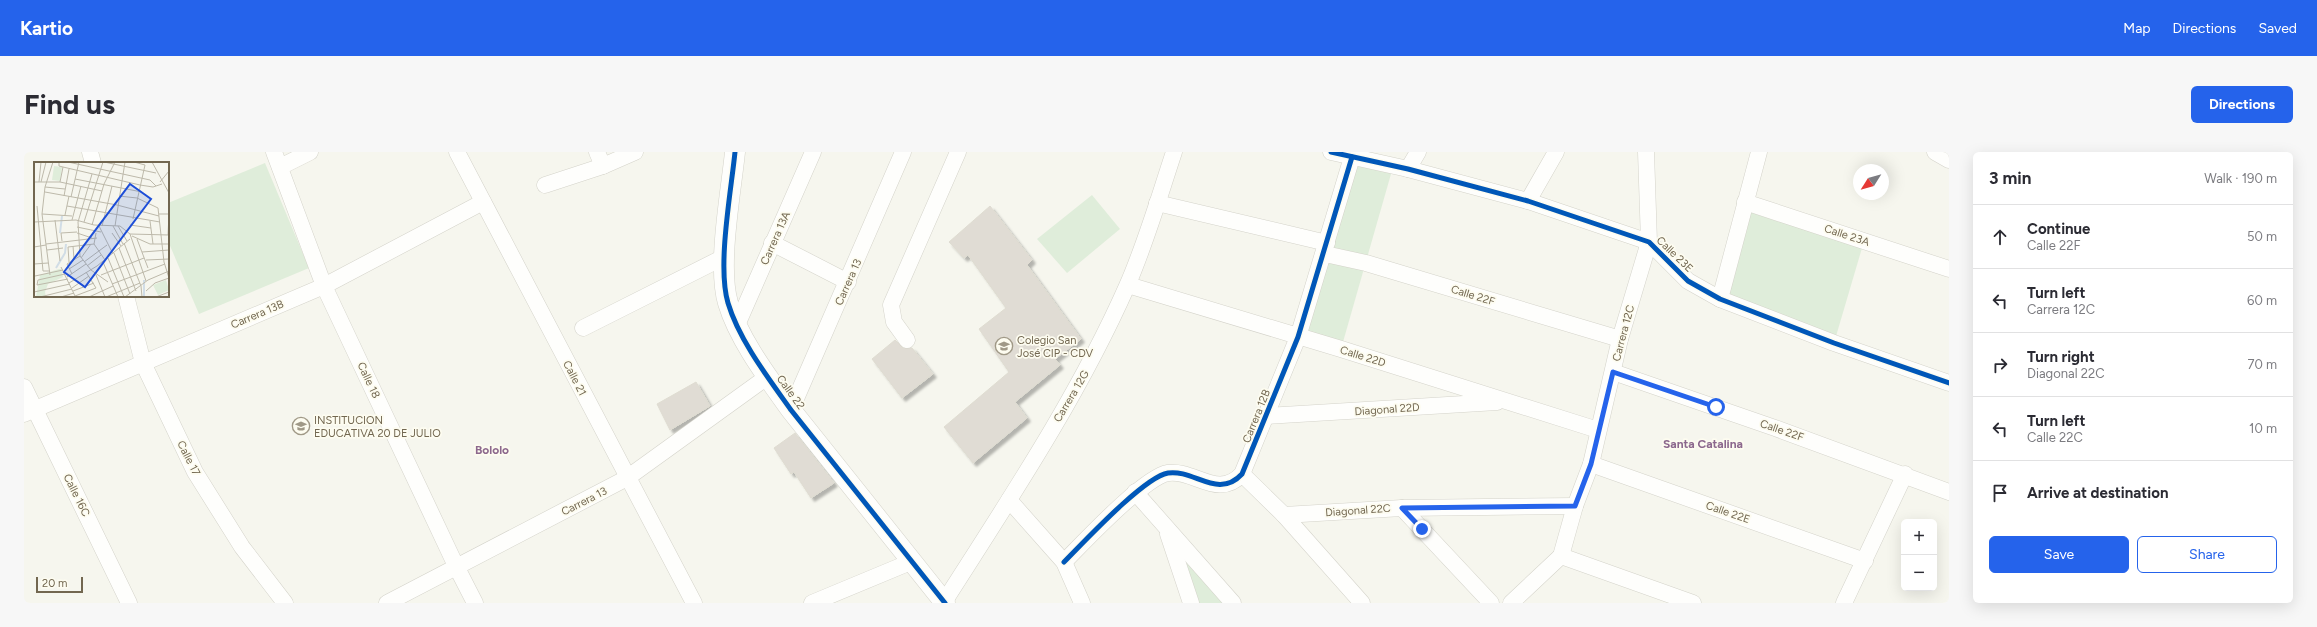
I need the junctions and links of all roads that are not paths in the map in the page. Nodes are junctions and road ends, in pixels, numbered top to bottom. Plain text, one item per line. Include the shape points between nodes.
1 (90, 152) edge
2 (274, 152) edge
3 (310, 152) edge
4 (457, 152) edge
5 (635, 152) edge
6 (735, 152) edge
7 (813, 152) edge
8 (903, 152) edge
9 (958, 152) edge
10 (1174, 152) edge
11 (1331, 152) edge
12 (1418, 152) edge
13 (1556, 152) edge
14 (1646, 152) edge
15 (1759, 152) edge
16 (1935, 152) edge
17 (1352, 158) junction
18 (600, 159) edge
19 (1949, 160) edge
20 (93, 162) edge
21 (280, 167) junction
22 (1408, 168) junction
23 (545, 185) dead end
24 (1528, 201) junction
25 (483, 202) junction
26 (1745, 202) junction
27 (1157, 203) junction
28 (1649, 242) junction
29 (772, 243) junction
30 (1326, 248) junction
31 (724, 257) junction
32 (1949, 270) edge
33 (848, 282) junction
34 (1128, 285) junction
35 (324, 286) junction
36 (126, 297) edge
37 (1720, 299) junction
38 (737, 325) junction
39 (583, 328) dead end
40 (1298, 338) junction
41 (1620, 339) junction
42 (907, 340) dead end
43 (143, 363) junction
44 (1613, 372) junction
45 (767, 377) junction
46 (1949, 383) edge
47 (24, 388) edge
48 (1506, 401) junction
49 (791, 410) junction
50 (30, 412) edge
51 (1267, 416) junction
52 (1598, 430) junction
53 (1591, 464) junction
54 (1242, 474) junction
55 (1905, 474) junction
56 (627, 478) junction
57 (1135, 492) junction
58 (1949, 492) edge
59 (1009, 500) junction
60 (1575, 506) junction
61 (1402, 508) junction
62 (1284, 515) junction
63 (1166, 529) junction
64 (1561, 556) junction
65 (913, 561) junction
66 (1865, 561) junction
67 (1064, 562) junction
68 (456, 566) junction
69 (1670, 600) edge
70 (129, 603) edge
71 (285, 603) edge
72 (387, 603) edge
73 (475, 603) edge
74 (694, 603) edge
75 (812, 603) edge
76 (944, 603) edge
77 (1082, 603) edge
78 (1191, 603) edge
79 (1233, 603) edge
80 (1362, 603) edge
81 (1491, 603) edge
82 (1511, 603) edge
83 (1693, 603) edge
84 (1844, 603) edge

1 - 20 street
2 - 21 street, Calle 18
3 - 21 street
4 - 25 street, Calle 21
5 - 18 street
6 - 31 street, Calle 22
7 - 29 street, Carrera 13A
8 - 33 street, Carrera 13
9 - 42 street via 891,305 894,322
10 - 27 street, Carrera 12G
11 - 17 street, Calle 23E
12 - 22 street
13 - 24 street
14 - 28 street, Carrera 12C
15 - 26 street
16 - 19 street
17 - 22 street, Calle 23E
17 - 30 street, Carrera 12B
18 - 23 street
21 - 35 street, Calle 18
22 - 24 street, Calle 23E
24 - 28 street, Calle 23E
25 - 35 street, Carrera 13B
25 - 56 street, Calle 21
26 - 32 street, Calle 23A
26 - 37 street
27 - 30 street
27 - 34 street, Carrera 12G
28 - 37 street, Calle 23E via 1688,281
28 - 41 street, Carrera 12C
29 - 33 street
29 - 38 street, Carrera 13A
30 - 40 street, Carrera 12B
30 - 41 street, Calle 22F via 1366,263
31 - 38 street, Calle 22 via 728,303
31 - 39 street
33 - 49 street, Carrera 13
34 - 40 street, Calle 22D
34 - 59 street, Carrera 12G via 1090,363
35 - 43 street, Carrera 13B
35 - 68 street, Calle 18
36 - 43 street, Calle 17
37 - 46 street, Calle 23E via 1834,343
38 - 45 street, Calle 22
40 - 48 street, Calle 22D
40 - 51 street, Carrera 12B
41 - 44 street, Carrera 12C
43 - 50 street, Carrera 13B
43 - 71 street, Calle 17 via 195,472 242,547
44 - 52 street, Carrera 12C
44 - 55 street, Calle 22F
45 - 49 street, Calle 22
45 - 56 street, Carrera 13
47 - 50 street, Calle 16C
48 - 51 street, Diagonal 22D
48 - 52 street, Calle 22D
49 - 65 street, Calle 22
50 - 70 street, Calle 16C
51 - 54 street, Carrera 12B
52 - 53 street, Carrera 12C
53 - 60 street, Carrera 12C
53 - 66 street, Calle 22E
54 - 57 street via 1236,481 1218,485 1181,473 1167,473
54 - 62 street
55 - 58 street, Calle 22F
55 - 66 street
56 - 68 street, Carrera 13
56 - 74 street, Calle 21
57 - 63 street
57 - 67 street
59 - 67 street
59 - 76 street, Carrera 12G
60 - 61 street, Diagonal 22C
60 - 64 street, Carrera 12C
61 - 62 street, Diagonal 22C
61 - 81 street
62 - 80 street
63 - 78 street
63 - 79 street
64 - 69 street
64 - 82 street
65 - 75 street
65 - 76 street, Calle 22
66 - 84 street
67 - 77 street
68 - 72 street, Carrera 13
68 - 73 street, Calle 18
69 - 83 street

